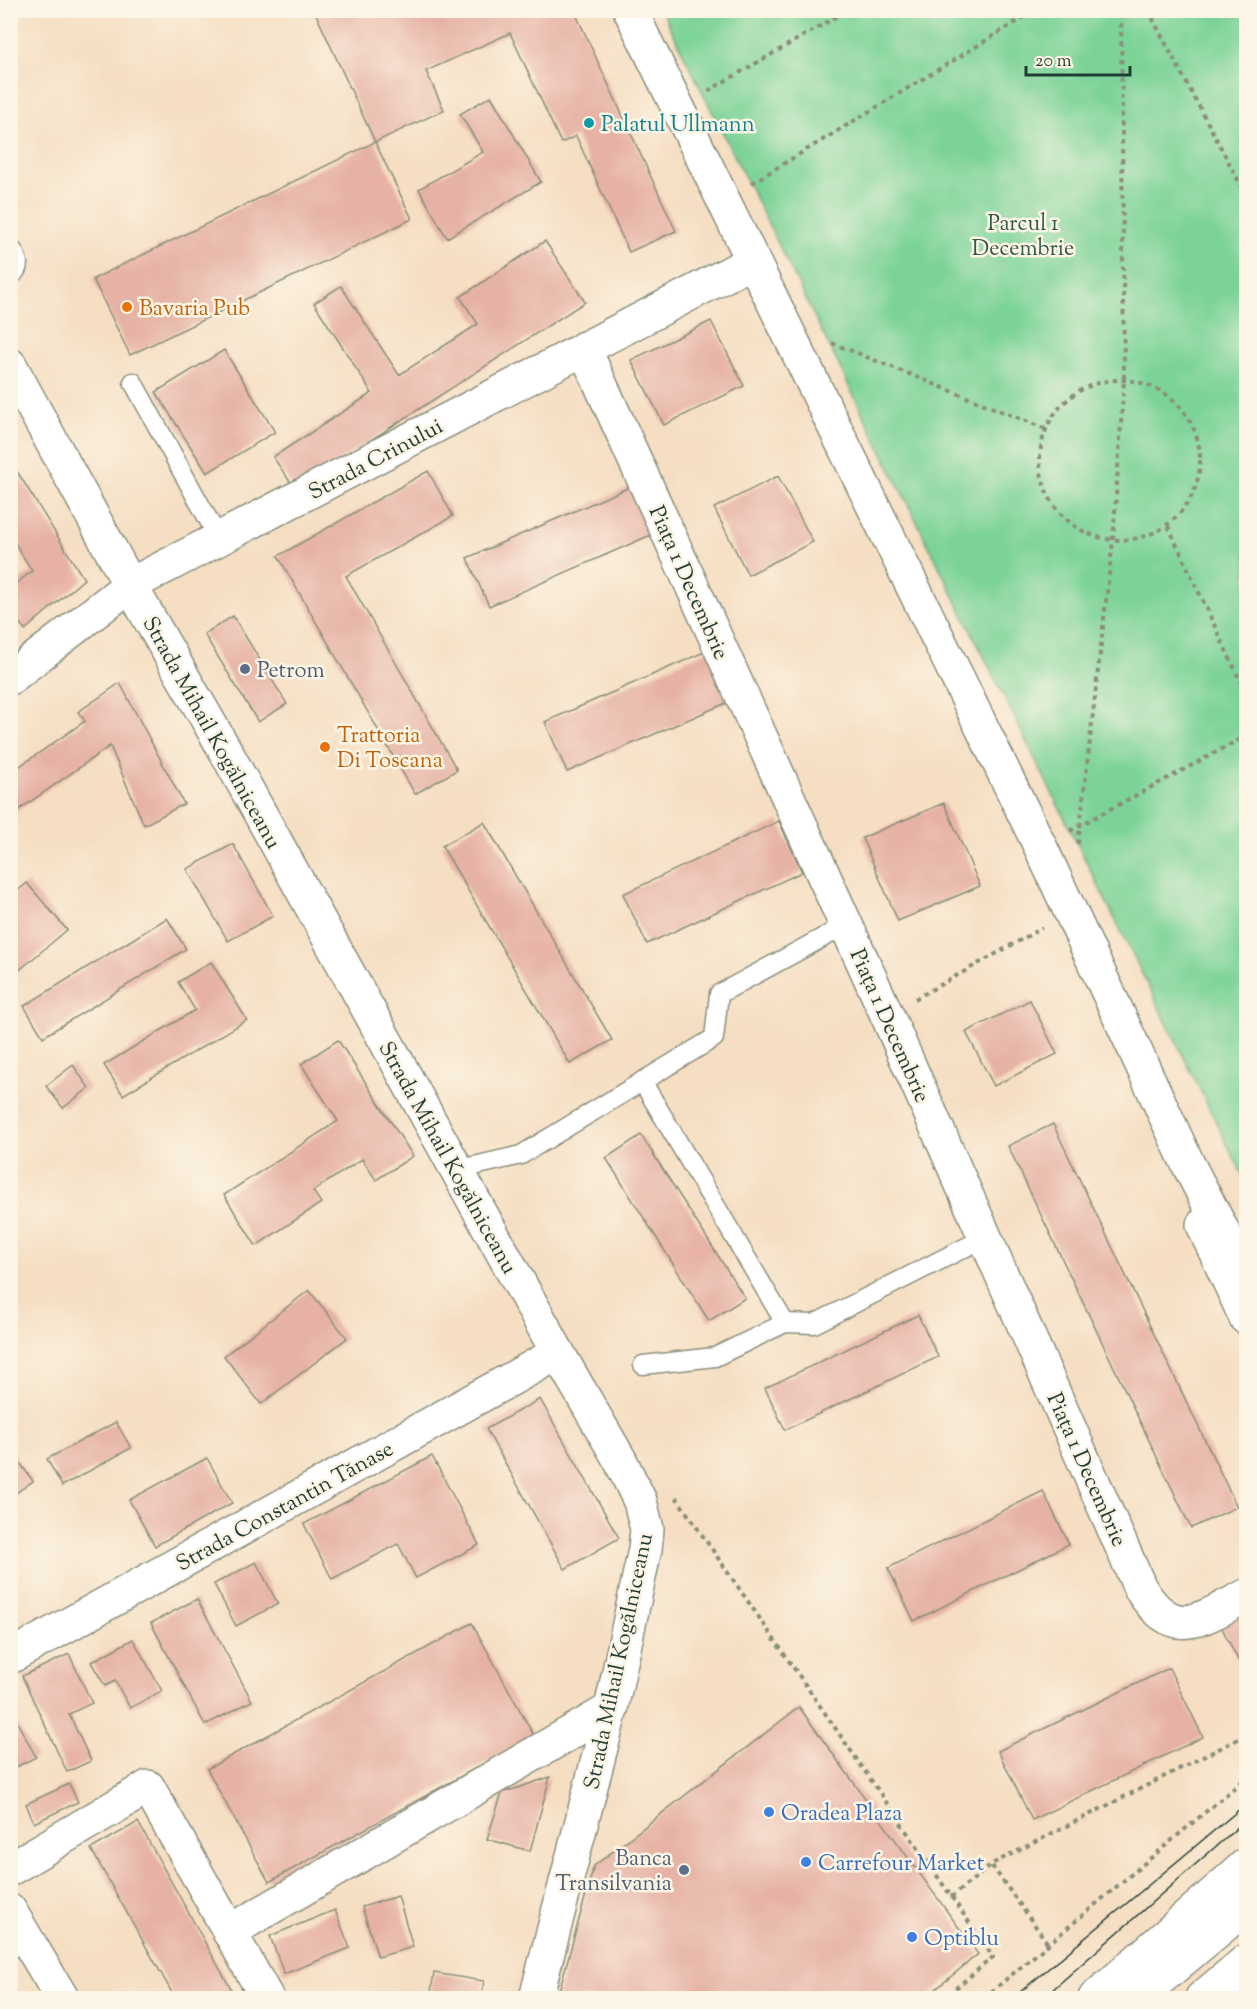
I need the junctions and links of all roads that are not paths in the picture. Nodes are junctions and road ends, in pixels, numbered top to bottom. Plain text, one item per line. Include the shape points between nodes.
1 (630, 10) edge
2 (10, 246) edge
3 (753, 261) junction
4 (10, 277) edge
5 (584, 348) junction
6 (10, 365) edge
7 (133, 382) dead end
8 (219, 539) junction
9 (130, 585) junction
10 (10, 678) edge
11 (846, 925) junction
12 (642, 1082) junction
13 (1188, 1164) junction
14 (456, 1170) junction
15 (986, 1237) junction
16 (1246, 1276) edge
17 (1246, 1318) edge
18 (785, 1323) junction
19 (558, 1353) junction
20 (643, 1365) dead end
21 (1246, 1596) edge
22 (10, 1657) edge
23 (611, 1710) junction
24 (1246, 1865) edge
25 (10, 1869) edge
26 (1246, 1907) edge
27 (10, 1911) edge
28 (229, 1932) junction
29 (1246, 1961) edge
30 (1246, 1993) edge
31 (62, 1998) edge
32 (267, 1998) edge
33 (536, 1998) edge
34 (1095, 1998) edge
35 (1137, 1998) edge
36 (1202, 1998) edge
37 (1241, 1998) edge

1 - 3 street
2 - 4 lane via 19,260
3 - 5 street, Strada Crinului
3 - 13 street via 1040,846
5 - 8 street, Strada Crinului
5 - 11 street, Piața 1 Decembrie
6 - 9 street, Strada Mihail Kogălniceanu
7 - 8 lane
8 - 9 street, Strada Crinului
9 - 10 street, Strada Crinului
9 - 14 street, Strada Mihail Kogălniceanu
11 - 12 lane via 719,994 714,1038
11 - 15 street, Piața 1 Decembrie
12 - 14 lane via 521,1155
12 - 18 lane
13 - 16 street
13 - 17 street via 1186,1177 1192,1200
14 - 19 street, Strada Mihail Kogălniceanu
15 - 18 lane via 814,1324
15 - 21 street, Piața 1 Decembrie via 1150,1605 1166,1618 1192,1621
18 - 20 lane via 715,1357
19 - 22 street, Strada Constantin Tănase
19 - 23 street, Strada Mihail Kogălniceanu via 620,1460 640,1501 647,1528
23 - 28 street
23 - 33 street, Strada Mihail Kogălniceanu
24 - 34 street
25 - 28 street via 148,1786
26 - 35 street
27 - 31 street
28 - 32 street
29 - 36 street
30 - 37 street

